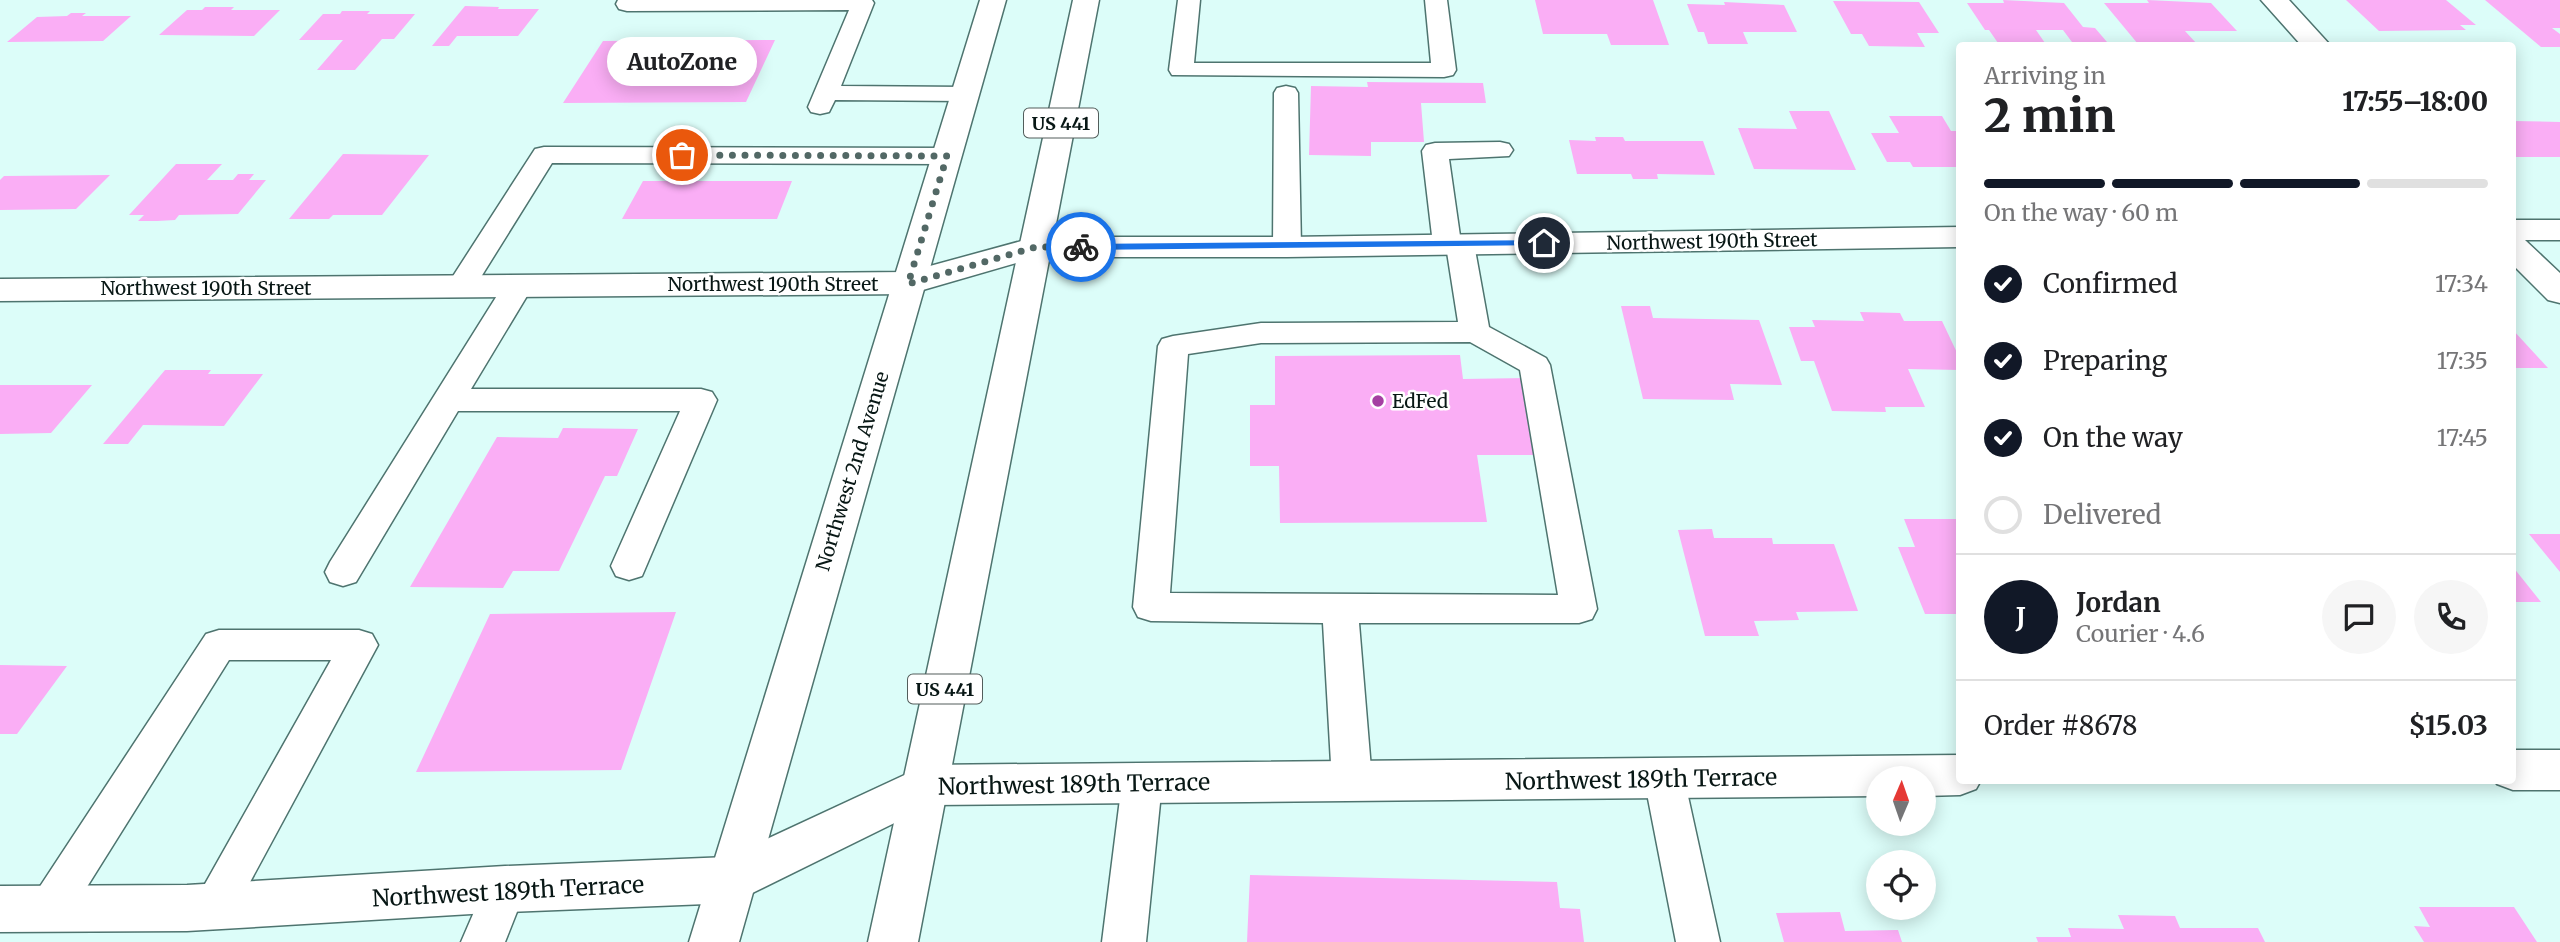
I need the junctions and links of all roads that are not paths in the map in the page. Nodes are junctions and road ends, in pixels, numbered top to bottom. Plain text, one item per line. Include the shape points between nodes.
1 (993, 0) edge
2 (1086, 0) edge
3 (1189, 0) edge
4 (1436, 0) edge
5 (2274, 0) edge
6 (666, 2) edge
7 (627, 4) dead end
8 (2314, 42) edge
9 (1286, 93) dead end
10 (966, 94) junction
11 (1500, 150) dead end
12 (947, 156) junction
13 (2516, 230) edge
14 (2560, 230) edge
15 (1956, 237) edge
16 (1454, 244) junction
17 (1036, 247) junction
18 (1287, 247) junction
19 (2516, 249) edge
20 (908, 284) junction
21 (518, 286) junction
22 (461, 287) junction
23 (0, 290) edge
24 (2560, 292) edge
25 (1475, 332) junction
26 (449, 400) junction
27 (629, 566) dead end
28 (343, 572) dead end
29 (1340, 609) junction
30 (2516, 770) edge
31 (2560, 770) edge
32 (1956, 775) edge
33 (1664, 778) junction
34 (1352, 781) junction
35 (1142, 783) junction
36 (926, 785) junction
37 (732, 880) junction
38 (505, 889) junction
39 (214, 906) junction
40 (50, 908) junction
41 (0, 909) edge
42 (483, 942) edge
43 (714, 942) edge
44 (893, 942) edge
45 (1124, 942) edge
46 (1698, 942) edge

1 - 10 street, Northwest 2nd Avenue
2 - 17 street, US 441
3 - 4 lane via 1181,70 1444,70
5 - 8 street
6 - 7 lane
6 - 10 lane via 863,3 822,100
9 - 18 lane
10 - 12 street, Northwest 2nd Avenue
11 - 16 lane via 1435,151
12 - 20 street, Northwest 2nd Avenue
12 - 22 lane via 544,155
13 - 14 street
15 - 16 street, Northwest 190th Street
16 - 18 street, Northwest 190th Street
16 - 25 lane
17 - 18 street, Northwest 190th Street
17 - 20 street, Northwest 190th Street
17 - 36 street, US 441
19 - 24 street
20 - 21 street, Northwest 190th Street
20 - 37 street, Northwest 2nd Avenue
21 - 22 street, Northwest 190th Street
21 - 26 lane
22 - 23 street, Northwest 190th Street
25 - 29 lane via 1535,365 1579,609
25 - 29 lane via 1261,333 1173,346 1151,607
26 - 27 lane via 701,400
26 - 28 lane
29 - 34 lane
30 - 31 street
32 - 33 street, Northwest 189th Terrace
33 - 34 street, Northwest 189th Terrace
33 - 46 lane
34 - 35 street, Northwest 189th Terrace
35 - 36 street, Northwest 189th Terrace
35 - 45 lane
36 - 37 street, Northwest 189th Terrace
36 - 44 street, US 441
37 - 38 street, Northwest 189th Terrace
37 - 43 street, Northwest 2nd Avenue
38 - 39 street, Northwest 189th Terrace
38 - 42 lane
39 - 40 street, Northwest 189th Terrace
39 - 40 lane via 359,645 219,645
40 - 41 street, Northwest 189th Terrace

